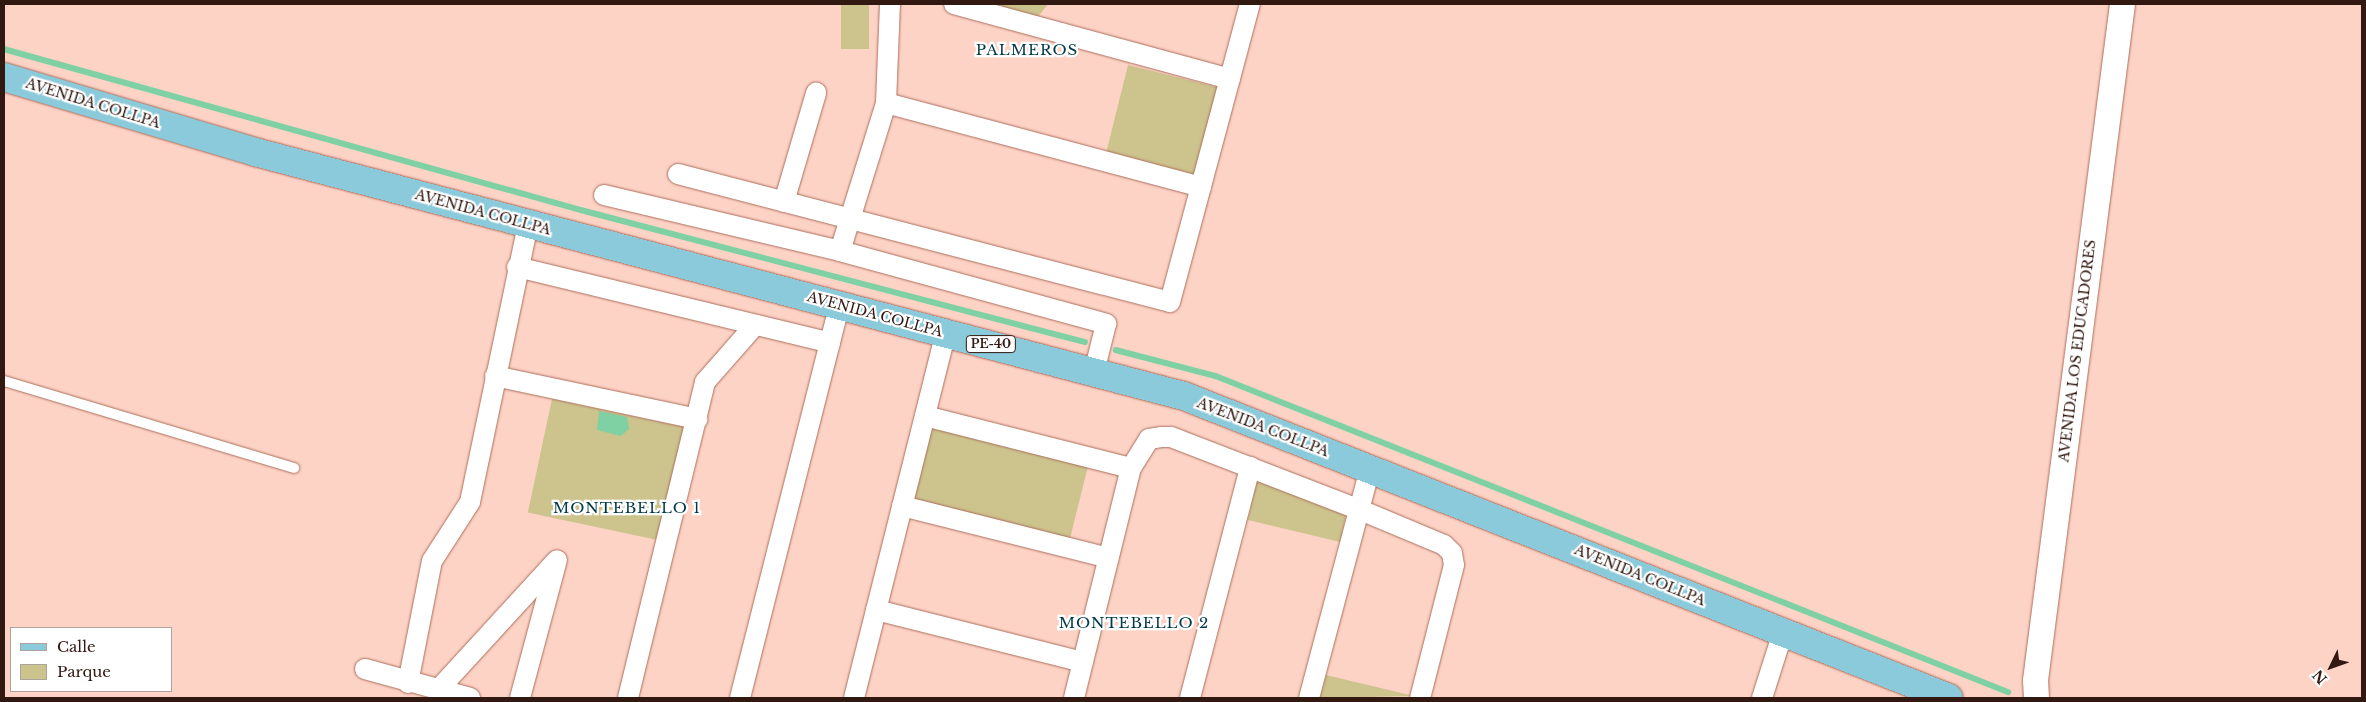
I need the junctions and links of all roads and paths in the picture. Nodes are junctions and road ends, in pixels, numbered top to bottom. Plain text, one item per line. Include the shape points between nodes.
1 (890, 4) edge
2 (954, 4) edge
3 (1250, 4) edge
4 (2122, 4) edge
5 (4, 77) edge
6 (1230, 79) junction
7 (816, 93) dead end
8 (886, 103) junction
9 (678, 174) dead end
10 (1201, 188) junction
11 (604, 195) dead end
12 (784, 202) junction
13 (848, 220) junction
14 (528, 225) junction
15 (840, 252) junction
16 (517, 267) junction
17 (840, 304) junction
18 (755, 325) junction
19 (946, 332) junction
20 (830, 343) junction
21 (1094, 372) junction
22 (495, 376) junction
23 (4, 381) edge
24 (925, 416) junction
25 (696, 419) junction
26 (1250, 467) junction
27 (294, 468) dead end
28 (1131, 468) junction
29 (1370, 469) junction
30 (902, 506) junction
31 (1358, 510) junction
32 (1109, 558) junction
33 (876, 610) junction
34 (1782, 632) junction
35 (1083, 662) junction
36 (365, 669) dead end
37 (408, 683) junction
38 (438, 690) junction
39 (2040, 696) edge
40 (470, 698) edge
41 (520, 698) edge
42 (628, 698) edge
43 (740, 698) edge
44 (854, 698) edge
45 (1074, 698) edge
46 (1190, 698) edge
47 (1309, 698) edge
48 (1420, 698) edge
49 (1762, 698) edge
50 (1949, 698) edge

1 - 8 street
2 - 6 street
3 - 6 street
4 - 39 street, AVENIDA LOS EDUCADORES
5 - 14 main road, AVENIDA COLLPA / PE-40 via 256,152
6 - 10 street
7 - 12 street
8 - 10 street
8 - 13 street
9 - 12 street
10 - 13 street via 1170,302
11 - 15 street
12 - 13 street
13 - 15 street
14 - 16 street
14 - 17 main road, AVENIDA COLLPA / PE-40
15 - 21 street via 1106,324
16 - 18 street
16 - 22 street
17 - 19 main road, AVENIDA COLLPA / PE-40
17 - 20 street
18 - 20 street
18 - 25 street via 705,382
19 - 21 main road, AVENIDA COLLPA / PE-40
19 - 24 street
20 - 43 street
21 - 29 main road, AVENIDA COLLPA / PE-40 via 1184,396
22 - 25 street
22 - 37 street via 470,502 432,560
23 - 27 lane
24 - 28 street
24 - 30 street
25 - 42 street
26 - 28 street via 1161,436 1149,439
26 - 31 street
26 - 46 street
28 - 32 street
29 - 31 street
29 - 34 main road, AVENIDA COLLPA / PE-40
30 - 32 street
30 - 33 street
31 - 47 street
31 - 48 street via 1444,546 1452,553 1454,564
32 - 35 street
33 - 35 street
33 - 44 street
34 - 49 street
34 - 50 main road, AVENIDA COLLPA / PE-40
35 - 45 street
36 - 37 street
37 - 38 street
38 - 40 street
38 - 41 street via 557,560

